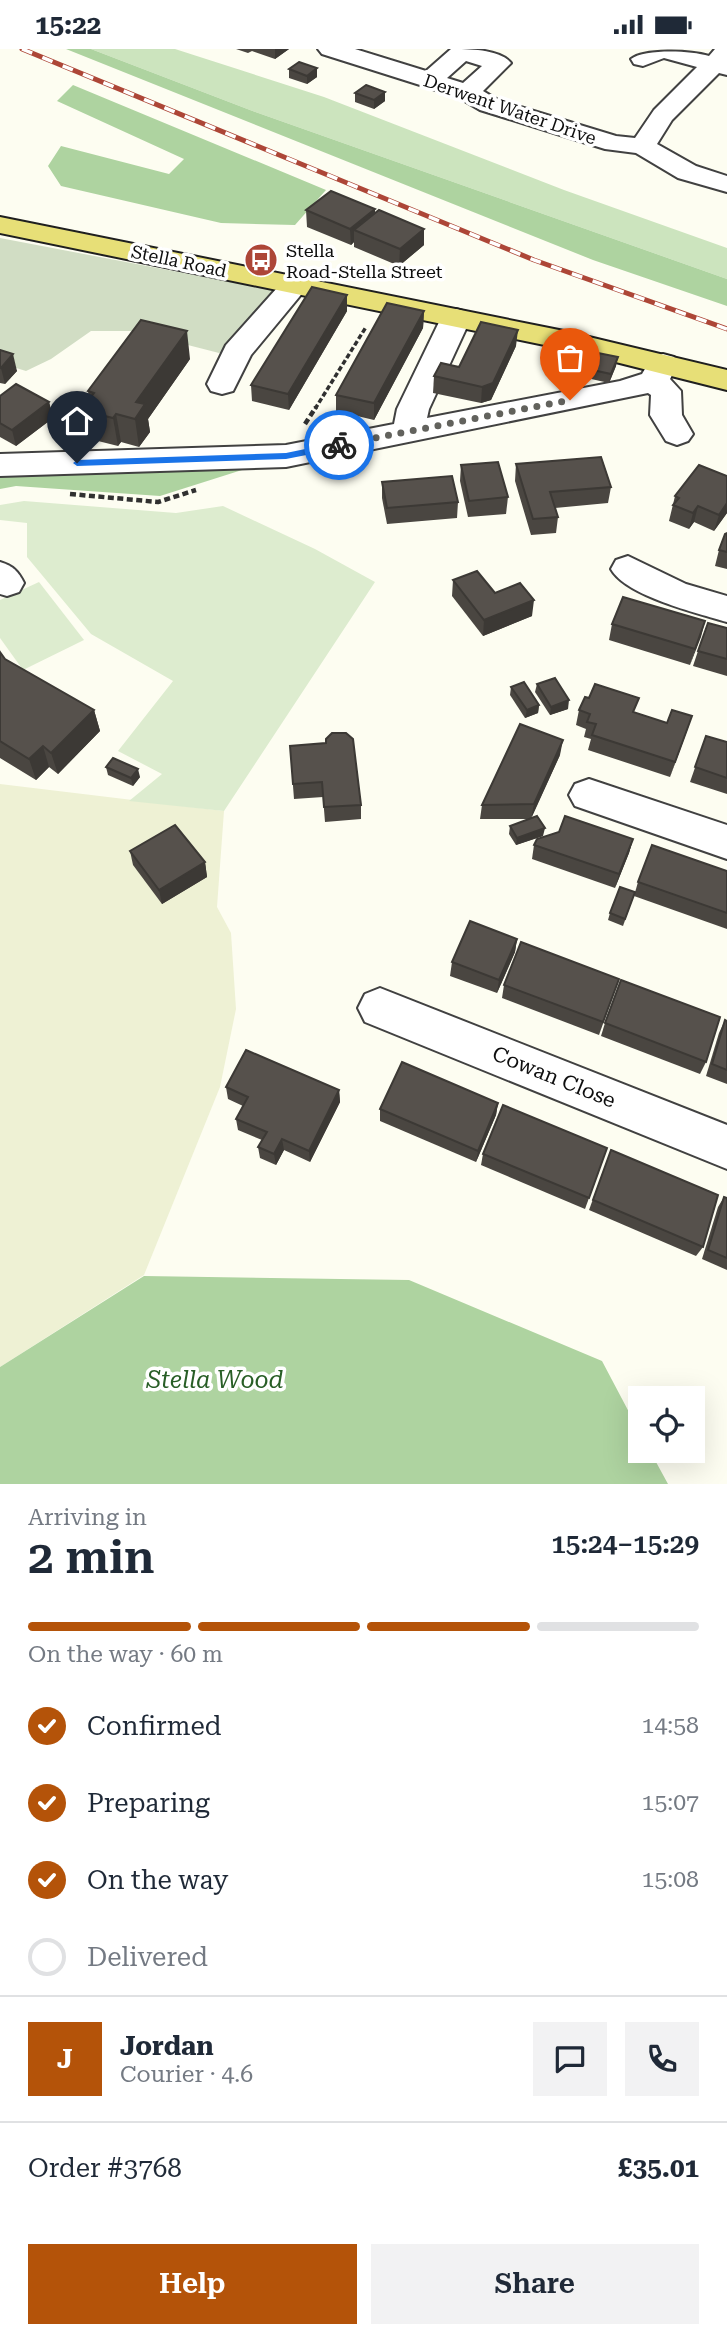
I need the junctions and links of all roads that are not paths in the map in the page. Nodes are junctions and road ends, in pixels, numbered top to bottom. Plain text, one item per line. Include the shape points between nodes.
1 (330, 49) edge
2 (481, 53) edge
3 (643, 59) dead end
4 (722, 61) edge
5 (430, 80) junction
6 (467, 92) junction
7 (642, 146) junction
8 (727, 184) edge
9 (0, 225) edge
10 (295, 285) junction
11 (456, 318) junction
12 (658, 372) junction
13 (727, 380) edge
14 (222, 384) dead end
15 (409, 431) junction
16 (677, 434) dead end
17 (0, 465) edge
18 (628, 569) dead end
19 (727, 609) edge
20 (589, 795) dead end
21 (727, 842) edge
22 (380, 1008) dead end
23 (727, 1147) edge

1 - 5 street, Derwent Water Drive
2 - 5 street via 462,52
2 - 6 street via 499,63
3 - 4 street via 652,52 665,51
4 - 7 street via 663,115
5 - 6 street, Derwent Water Drive
6 - 7 street, Derwent Water Drive via 489,105 614,143
7 - 8 street, Derwent Water Drive via 687,172
9 - 10 main road, Stella Road
10 - 11 main road, Stella Road
10 - 14 street via 237,352
11 - 12 main road, Stella Road via 564,340
11 - 15 street via 413,409
12 - 13 main road, Stella Road
12 - 15 street via 623,390
12 - 16 street via 666,391 666,415
15 - 17 street via 286,456
18 - 19 street via 674,593
20 - 21 street
22 - 23 street, Cowan Close

